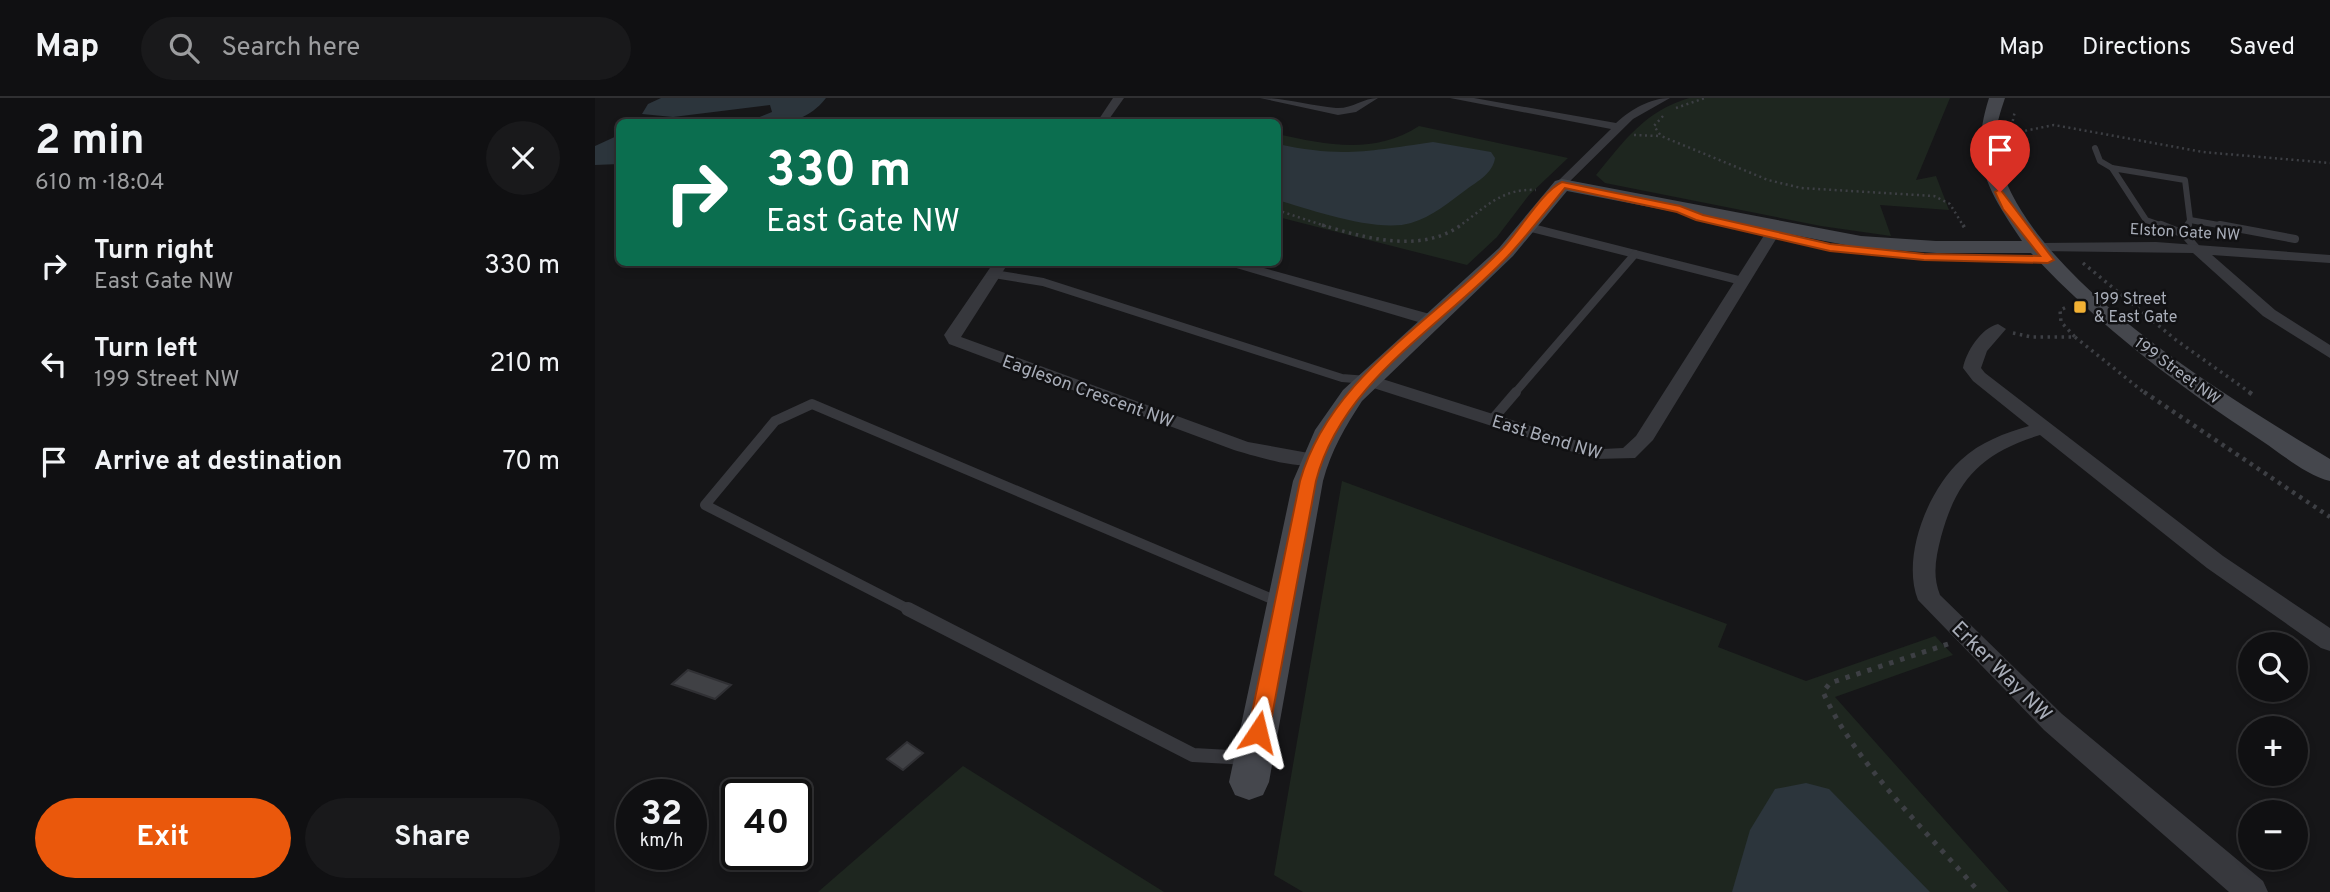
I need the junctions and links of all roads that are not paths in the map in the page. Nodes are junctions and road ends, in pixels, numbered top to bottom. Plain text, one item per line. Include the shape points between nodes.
1 (1119, 98) edge
2 (1265, 98) edge
3 (1373, 98) edge
4 (1455, 98) edge
5 (1665, 98) edge
6 (1997, 98) edge
7 (1492, 101) edge
8 (1104, 119) edge
9 (1617, 129) junction
10 (2095, 148) dead end
11 (2112, 168) junction
12 (1558, 189) junction
13 (2190, 220) junction
14 (1528, 227) junction
15 (1774, 230) junction
16 (2184, 234) junction
17 (2295, 239) dead end
18 (2043, 253) junction
19 (1635, 254) junction
20 (2202, 254) junction
21 (2329, 263) edge
22 (1237, 266) edge
23 (998, 268) edge
24 (1742, 281) junction
25 (1431, 320) junction
26 (1998, 329) road end
27 (2330, 353) edge
28 (1367, 380) junction
29 (1492, 420) junction
30 (2042, 428) junction
31 (1314, 460) junction
32 (2330, 472) edge
33 (1282, 603) junction
34 (2330, 641) edge
35 (1252, 770) joint
36 (2252, 892) edge

1 - 8 street
2 - 3 street via 1338,112
4 - 7 street
5 - 9 street via 1639,110
6 - 18 street, 199 Street NW via 1987,142 1991,171 2007,207
7 - 9 street
9 - 12 street
10 - 11 lane via 2100,163
11 - 13 lane via 2186,180
11 - 16 lane via 2146,220
12 - 14 street
12 - 15 street
13 - 16 lane
13 - 17 lane
14 - 19 lane
14 - 25 street
15 - 18 street via 1830,247 1895,255
15 - 24 street, East Bend NW
16 - 20 lane
18 - 20 street, Elston Gate NW
18 - 32 street, 199 Street NW via 2086,298 2153,353
19 - 24 lane
19 - 29 lane
20 - 21 street, Elston Gate NW
20 - 27 street via 2269,313
22 - 25 street
23 - 28 lane via 1342,378
23 - 31 street, Eagleson Crescent NW via 952,335 963,345 1241,446
24 - 29 street, East Bend NW via 1643,439 1628,454 1602,455
25 - 28 street
26 - 30 street via 1977,350 1972,368
28 - 29 street, East Bend NW
28 - 31 street via 1340,411
30 - 34 street via 2215,562
30 - 36 street, Erker Way NW via 1980,454 1947,487 1922,583 1930,600 2053,722
31 - 33 street
33 - 35 street
33 - 35 lane via 812,404 775,421 705,505 1193,755

